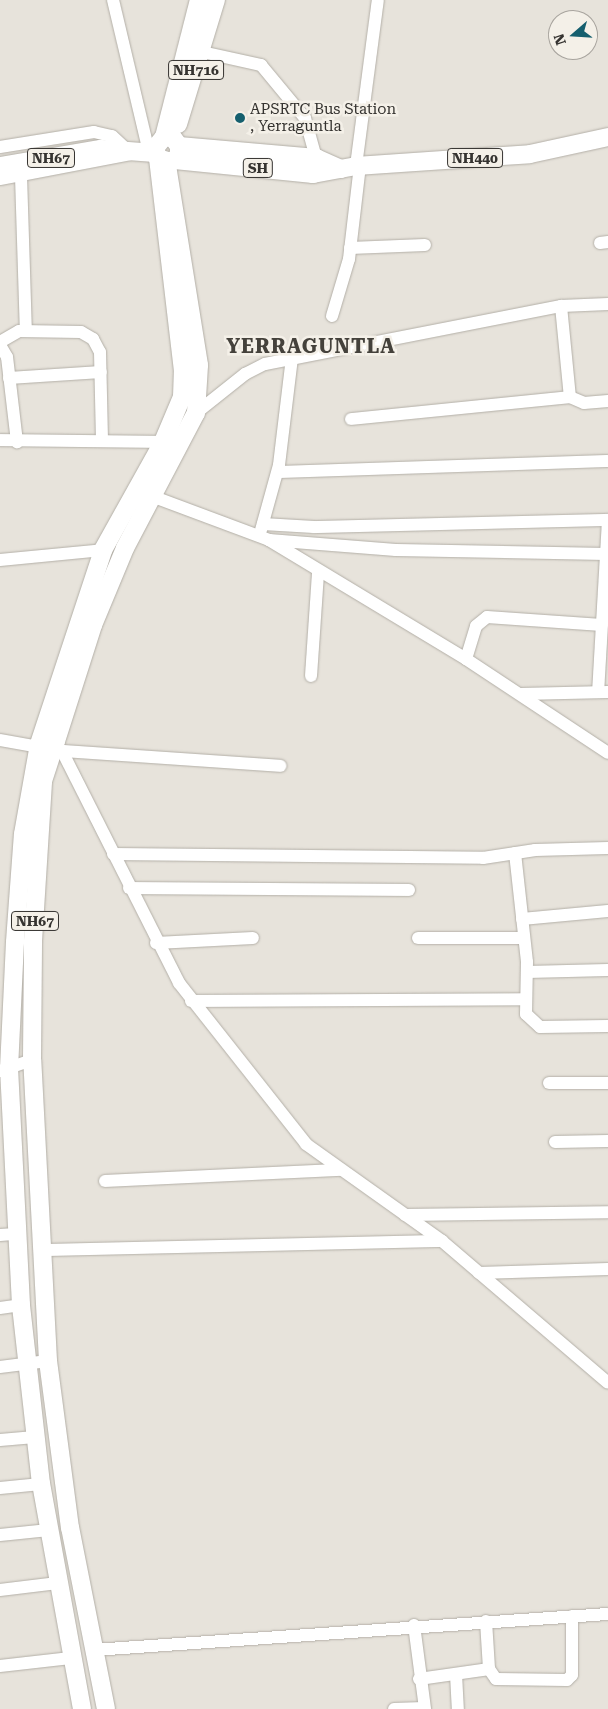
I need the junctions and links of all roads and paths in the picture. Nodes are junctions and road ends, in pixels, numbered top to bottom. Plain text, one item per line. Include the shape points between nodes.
1 (112, 0) edge
2 (199, 0) edge
3 (216, 0) edge
4 (378, 0) edge
5 (194, 50) junction
6 (608, 138) edge
7 (0, 146) edge
8 (159, 151) junction
9 (316, 158) junction
10 (0, 166) edge
11 (352, 167) junction
12 (21, 176) junction
13 (0, 179) edge
14 (425, 245) dead end
15 (350, 248) junction
16 (608, 304) edge
17 (560, 306) junction
18 (332, 316) dead end
19 (26, 331) junction
20 (0, 344) edge
21 (292, 358) junction
22 (101, 372) junction
23 (10, 378) junction
24 (570, 398) junction
25 (608, 401) edge
26 (196, 413) junction
27 (351, 419) dead end
28 (0, 440) edge
29 (102, 440) junction
30 (18, 442) junction
31 (164, 442) junction
32 (608, 461) edge
33 (278, 472) junction
34 (146, 494) junction
35 (264, 533) junction
36 (103, 550) junction
37 (606, 554) junction
38 (0, 560) edge
39 (318, 572) junction
40 (607, 579) edge
41 (604, 631) edge
42 (466, 659) junction
43 (311, 676) dead end
44 (603, 692) edge
45 (521, 694) junction
46 (0, 740) edge
47 (51, 747) junction
48 (608, 753) edge
49 (280, 766) dead end
50 (608, 848) edge
51 (515, 853) junction
52 (113, 854) junction
53 (129, 888) junction
54 (409, 890) dead end
55 (608, 911) edge
56 (522, 919) junction
57 (253, 938) dead end
58 (418, 938) dead end
59 (524, 938) junction
60 (156, 943) junction
61 (608, 970) edge
62 (527, 972) junction
63 (526, 999) junction
64 (191, 1001) junction
65 (608, 1026) edge
66 (32, 1060) junction
67 (4, 1070) edge
68 (549, 1083) dead end
69 (608, 1083) edge
70 (608, 1141) edge
71 (555, 1142) dead end
72 (341, 1170) junction
73 (105, 1181) dead end
74 (608, 1212) edge
75 (405, 1215) junction
76 (8, 1234) edge
77 (442, 1241) junction
78 (42, 1250) junction
79 (608, 1269) edge
80 (479, 1273) junction
81 (21, 1306) junction
82 (0, 1308) edge
83 (48, 1361) junction
84 (28, 1363) junction
85 (0, 1367) edge
86 (608, 1383) edge
87 (35, 1436) junction
88 (0, 1440) edge
89 (41, 1484) junction
90 (0, 1488) edge
91 (49, 1530) junction
92 (0, 1535) edge
93 (58, 1583) junction
94 (0, 1590) edge
95 (608, 1614) edge
96 (572, 1616) junction
97 (486, 1621) junction
98 (414, 1625) junction
99 (94, 1650) junction
100 (71, 1658) junction
101 (0, 1666) edge
102 (489, 1670) junction
103 (456, 1674) junction
104 (420, 1679) junction
105 (424, 1708) edge
106 (82, 1709) edge
107 (106, 1709) edge
108 (394, 1709) edge
109 (458, 1709) edge

1 - 8 street
2 - 5 highway, NH716
3 - 5 highway, NH716
4 - 11 street
5 - 8 highway, NH716
5 - 9 street via 261,66 304,118
6 - 11 highway, NH440 via 530,154
7 - 8 street via 94,132
8 - 9 highway, SH
8 - 10 highway, NH67 via 101,149
8 - 11 highway, SH via 313,174
8 - 12 street
8 - 26 highway, NH67 via 198,348
8 - 31 highway, NH67 via 183,371 182,396
9 - 11 highway, SH
11 - 15 street
12 - 13 street
12 - 19 street
14 - 15 street
15 - 18 street
16 - 17 street
17 - 21 street
17 - 24 street via 565,383
19 - 20 street via 13,332
19 - 22 street via 87,334 98,345
20 - 23 street
21 - 26 street via 252,370
21 - 33 street
22 - 23 street
22 - 29 street
23 - 30 street
24 - 25 street via 584,403
24 - 27 street
26 - 34 highway, NH67
28 - 30 street
29 - 30 street
29 - 31 street
31 - 34 highway, NH67
32 - 33 street
33 - 35 street
34 - 35 street
34 - 36 highway, NH67
34 - 47 highway, NH67 via 93,625
35 - 37 street via 425,551
35 - 37 street via 314,527 608,520
35 - 39 street
36 - 38 street
36 - 47 highway, NH67
37 - 40 street
39 - 42 street
39 - 43 street
40 - 41 street
41 - 42 street via 487,617 476,626
41 - 44 street
42 - 45 street
44 - 45 street
45 - 48 street
46 - 47 street
47 - 49 street
47 - 52 street
47 - 66 highway, NH67 via 43,781
47 - 67 highway, NH67 via 22,834
50 - 51 street
51 - 52 street via 483,858
51 - 56 street
52 - 53 street
53 - 54 street
53 - 60 street
55 - 56 street
56 - 59 street
57 - 60 street
58 - 59 street
59 - 62 street
60 - 64 street
61 - 62 street
62 - 63 street
63 - 64 street
63 - 65 street via 526,1014 540,1027
64 - 72 street via 306,1144
66 - 67 street
66 - 78 highway, NH67
67 - 76 highway, NH67
68 - 69 street
70 - 71 street
72 - 73 street
72 - 75 street
74 - 75 street
75 - 77 street
76 - 81 highway, NH67
77 - 78 street
77 - 80 street
78 - 83 highway, NH67
79 - 80 street
80 - 86 street
81 - 82 street
81 - 84 highway, NH67
83 - 84 street
83 - 99 highway, NH67 via 65,1492
84 - 85 street
84 - 87 highway, NH67
87 - 88 street
87 - 89 highway, NH67
89 - 90 street
89 - 91 highway, NH67
91 - 92 street
91 - 93 highway, NH67
93 - 94 street
93 - 100 highway, NH67
95 - 96 street
96 - 97 street
96 - 102 street via 571,1678 501,1680
97 - 98 street
97 - 102 street
98 - 99 street
98 - 104 street
99 - 107 highway, NH67
100 - 101 street
100 - 106 highway, NH67
102 - 103 street
103 - 104 street
103 - 109 street
104 - 105 street
105 - 108 street

